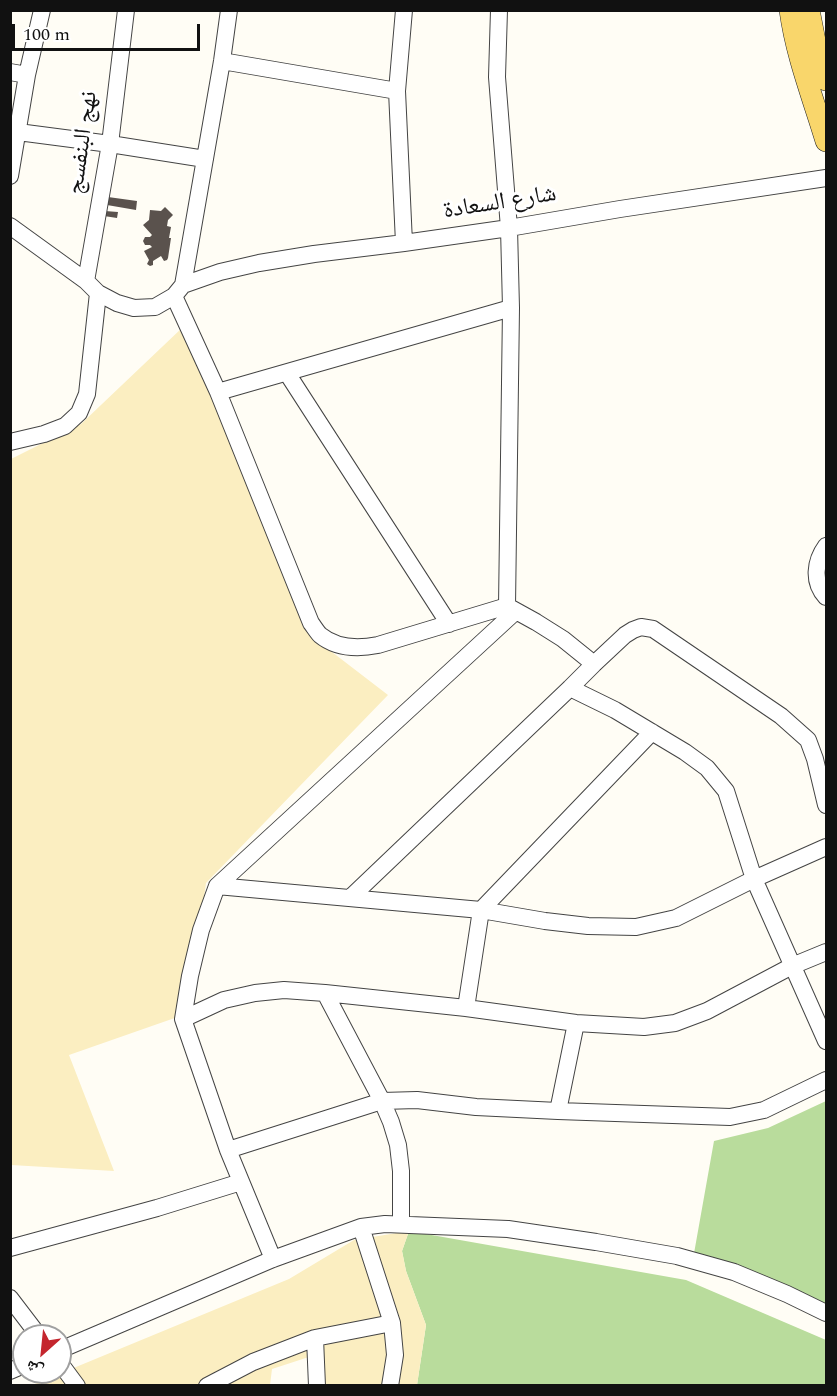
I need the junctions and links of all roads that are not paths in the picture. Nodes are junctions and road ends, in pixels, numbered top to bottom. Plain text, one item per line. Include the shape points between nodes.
1 (42, 10) edge
2 (126, 10) edge
3 (229, 10) edge
4 (404, 10) edge
5 (499, 10) edge
6 (809, 10) edge
7 (790, 15) edge
8 (222, 61) junction
9 (10, 72) edge
10 (27, 75) junction
11 (826, 80) edge
12 (397, 91) junction
13 (18, 132) junction
14 (826, 141) edge
15 (110, 144) junction
16 (205, 159) junction
17 (10, 176) edge
18 (826, 178) edge
19 (10, 226) edge
20 (509, 228) junction
21 (404, 243) junction
22 (92, 287) junction
23 (178, 291) junction
24 (511, 308) junction
25 (287, 373) junction
26 (218, 392) junction
27 (10, 442) edge
28 (826, 546) edge
29 (826, 597) edge
30 (511, 609) junction
31 (449, 624) junction
32 (594, 664) junction
33 (570, 688) junction
34 (652, 732) junction
35 (826, 805) edge
36 (826, 847) edge
37 (754, 879) junction
38 (217, 886) junction
39 (351, 897) junction
40 (481, 910) junction
41 (826, 952) edge
42 (792, 966) junction
43 (325, 993) junction
44 (466, 1008) junction
45 (183, 1019) junction
46 (576, 1023) junction
47 (826, 1041) edge
48 (826, 1080) edge
49 (382, 1101) junction
50 (558, 1111) junction
51 (228, 1150) junction
52 (241, 1182) junction
53 (401, 1224) junction
54 (361, 1227) junction
55 (10, 1248) edge
56 (273, 1259) junction
57 (10, 1299) edge
58 (826, 1313) edge
59 (392, 1323) junction
60 (30, 1324) edge
61 (315, 1338) junction
62 (72, 1345) edge
63 (207, 1386) edge
64 (318, 1386) edge
65 (390, 1386) edge

1 - 10 street
2 - 15 street, نهج البنفسج
3 - 8 street
4 - 12 street
5 - 20 street via 497,77
6 - 11 main road
7 - 14 main road
8 - 12 street
8 - 16 street
9 - 10 street
10 - 13 street
12 - 21 street
13 - 15 street
13 - 17 street
15 - 16 street
15 - 22 street, نهج البنفسج
16 - 23 street
18 - 20 street, شارع السعادة
19 - 22 street, شارع السعادة
20 - 21 street, شارع السعادة
20 - 24 street
21 - 23 street, شارع السعادة via 259,263 220,272
22 - 23 street, شارع السعادة via 117,303 134,308 154,307
22 - 27 street, نهج البنفسج via 87,394 80,413 64,426
23 - 26 street
24 - 25 street
24 - 30 street
25 - 26 street
25 - 31 street
26 - 31 street via 311,623 320,635 349,648 363,648
28 - 29 street via 816,578
30 - 31 street
30 - 32 street via 563,639
30 - 38 street
32 - 33 street
32 - 35 street via 633,630 653,629 781,716 808,740
33 - 34 street
33 - 39 street
34 - 37 street via 708,768 726,792
34 - 40 street
36 - 37 street
37 - 40 street via 676,918 636,927 588,926
37 - 42 street
38 - 39 street
38 - 45 street via 198,942
39 - 40 street
40 - 44 street
41 - 42 street
42 - 46 street via 707,1011 675,1023 644,1027
42 - 47 street
43 - 44 street
43 - 45 street via 255,993 224,1000
43 - 49 street
44 - 46 street
45 - 51 street
46 - 50 street
48 - 50 street via 764,1110 730,1117
49 - 50 street
49 - 51 street
49 - 53 street via 398,1145
51 - 52 street
52 - 55 street
52 - 56 street
53 - 54 street
53 - 58 street via 508,1229 677,1256 734,1272
54 - 56 street
54 - 59 street
56 - 62 street
57 - 60 street
59 - 61 street
59 - 65 street via 395,1355
61 - 63 street via 253,1362
61 - 64 street

